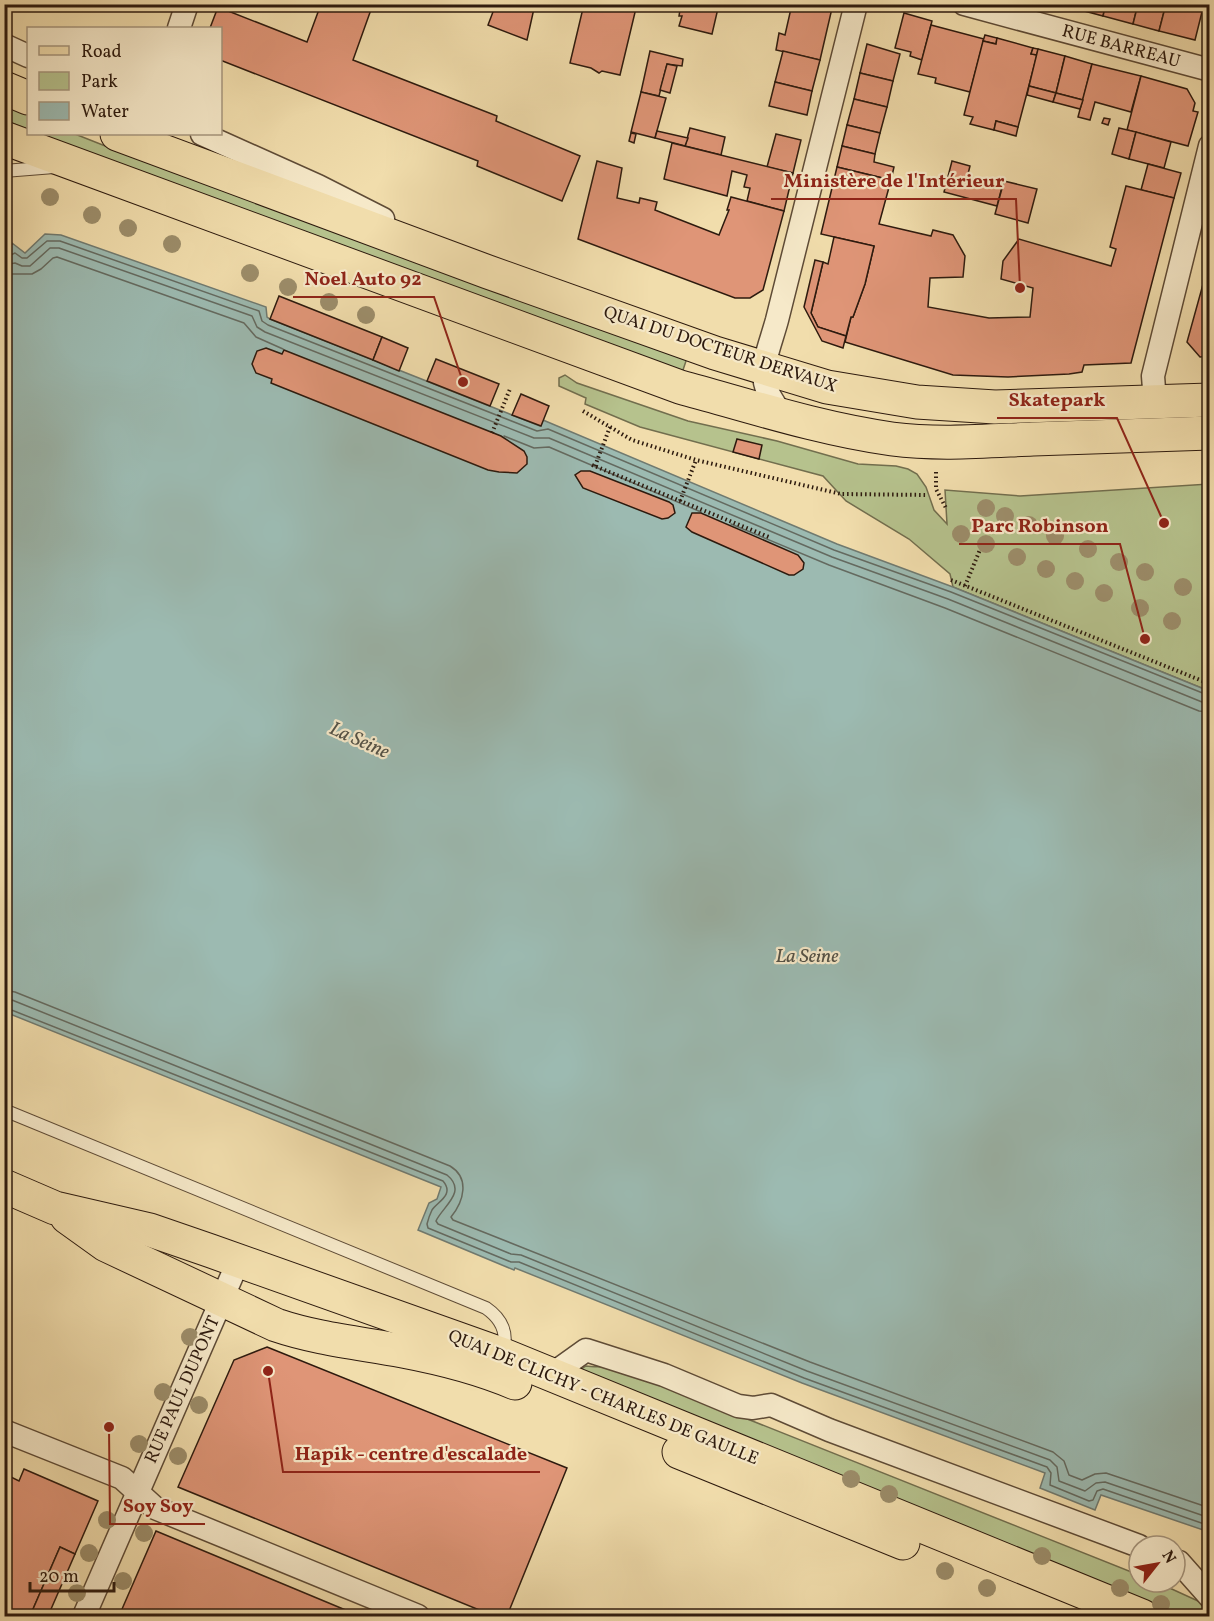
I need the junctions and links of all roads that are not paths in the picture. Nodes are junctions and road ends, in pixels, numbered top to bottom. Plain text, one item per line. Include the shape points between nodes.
1 (187, 4) edge
2 (856, 4) edge
3 (964, 4) edge
4 (179, 27) edge
5 (4, 45) edge
6 (27, 56) edge
7 (1209, 70) edge
8 (4, 88) edge
9 (27, 98) edge
10 (120, 135) edge
11 (204, 135) edge
12 (4, 138) edge
13 (1209, 146) edge
14 (4, 156) edge
15 (56, 166) junction
16 (4, 171) edge
17 (95, 172) junction
18 (488, 272) junction
19 (764, 368) junction
20 (1209, 400) edge
21 (1164, 402) junction
22 (783, 415) junction
23 (1209, 433) edge
24 (4, 1110) edge
25 (4, 1186) edge
26 (55, 1208) junction
27 (238, 1262) junction
28 (222, 1301) junction
29 (501, 1354) junction
30 (550, 1375) junction
31 (4, 1431) edge
32 (138, 1492) junction
33 (1127, 1542) edge
34 (1187, 1565) edge
35 (1187, 1572) edge
36 (1209, 1573) edge
37 (1209, 1597) edge
38 (84, 1617) edge
39 (418, 1617) edge
40 (1089, 1617) edge
41 (1142, 1617) edge

1 - 4 street
2 - 19 street
3 - 7 street, RUE BARREAU
5 - 6 street
8 - 9 main road
10 - 18 main road, QUAI DU DOCTEUR DERVAUX
11 - 18 street, QUAI DU DOCTEUR DERVAUX via 318,186
12 - 17 main road
13 - 21 street via 1153,376 1154,389
14 - 15 street
15 - 16 lane
15 - 17 street
17 - 22 main road via 680,387
18 - 19 main road, QUAI DU DOCTEUR DERVAUX
19 - 21 main road, QUAI DU DOCTEUR DERVAUX via 827,387 917,402 995,408
19 - 22 street via 765,385
20 - 21 main road, QUAI DU DOCTEUR DERVAUX
22 - 23 main road via 861,433 920,441
24 - 29 lane via 486,1308 503,1326 505,1344
25 - 26 main road, QUAI DE CLICHY - CHARLES DE GAULLE
26 - 27 main road, QUAI DE CLICHY - CHARLES DE GAULLE via 150,1230
26 - 28 main road, QUAI DE CLICHY - CHARLES DE GAULLE via 106,1245
27 - 28 street, RUE PAUL DUPONT
27 - 29 main road, QUAI DE CLICHY - CHARLES DE GAULLE
28 - 32 street, RUE PAUL DUPONT
28 - 40 main road, QUAI DE CLICHY - CHARLES DE GAULLE via 303,1335 406,1352 493,1374
29 - 30 main road, QUAI DE CLICHY - CHARLES DE GAULLE
30 - 33 street via 586,1350 664,1375 738,1406 771,1405
30 - 41 main road, QUAI DE CLICHY - CHARLES DE GAULLE
31 - 32 street via 122,1478
32 - 38 street, RUE PAUL DUPONT
32 - 39 street via 155,1508
34 - 36 street
35 - 37 street

